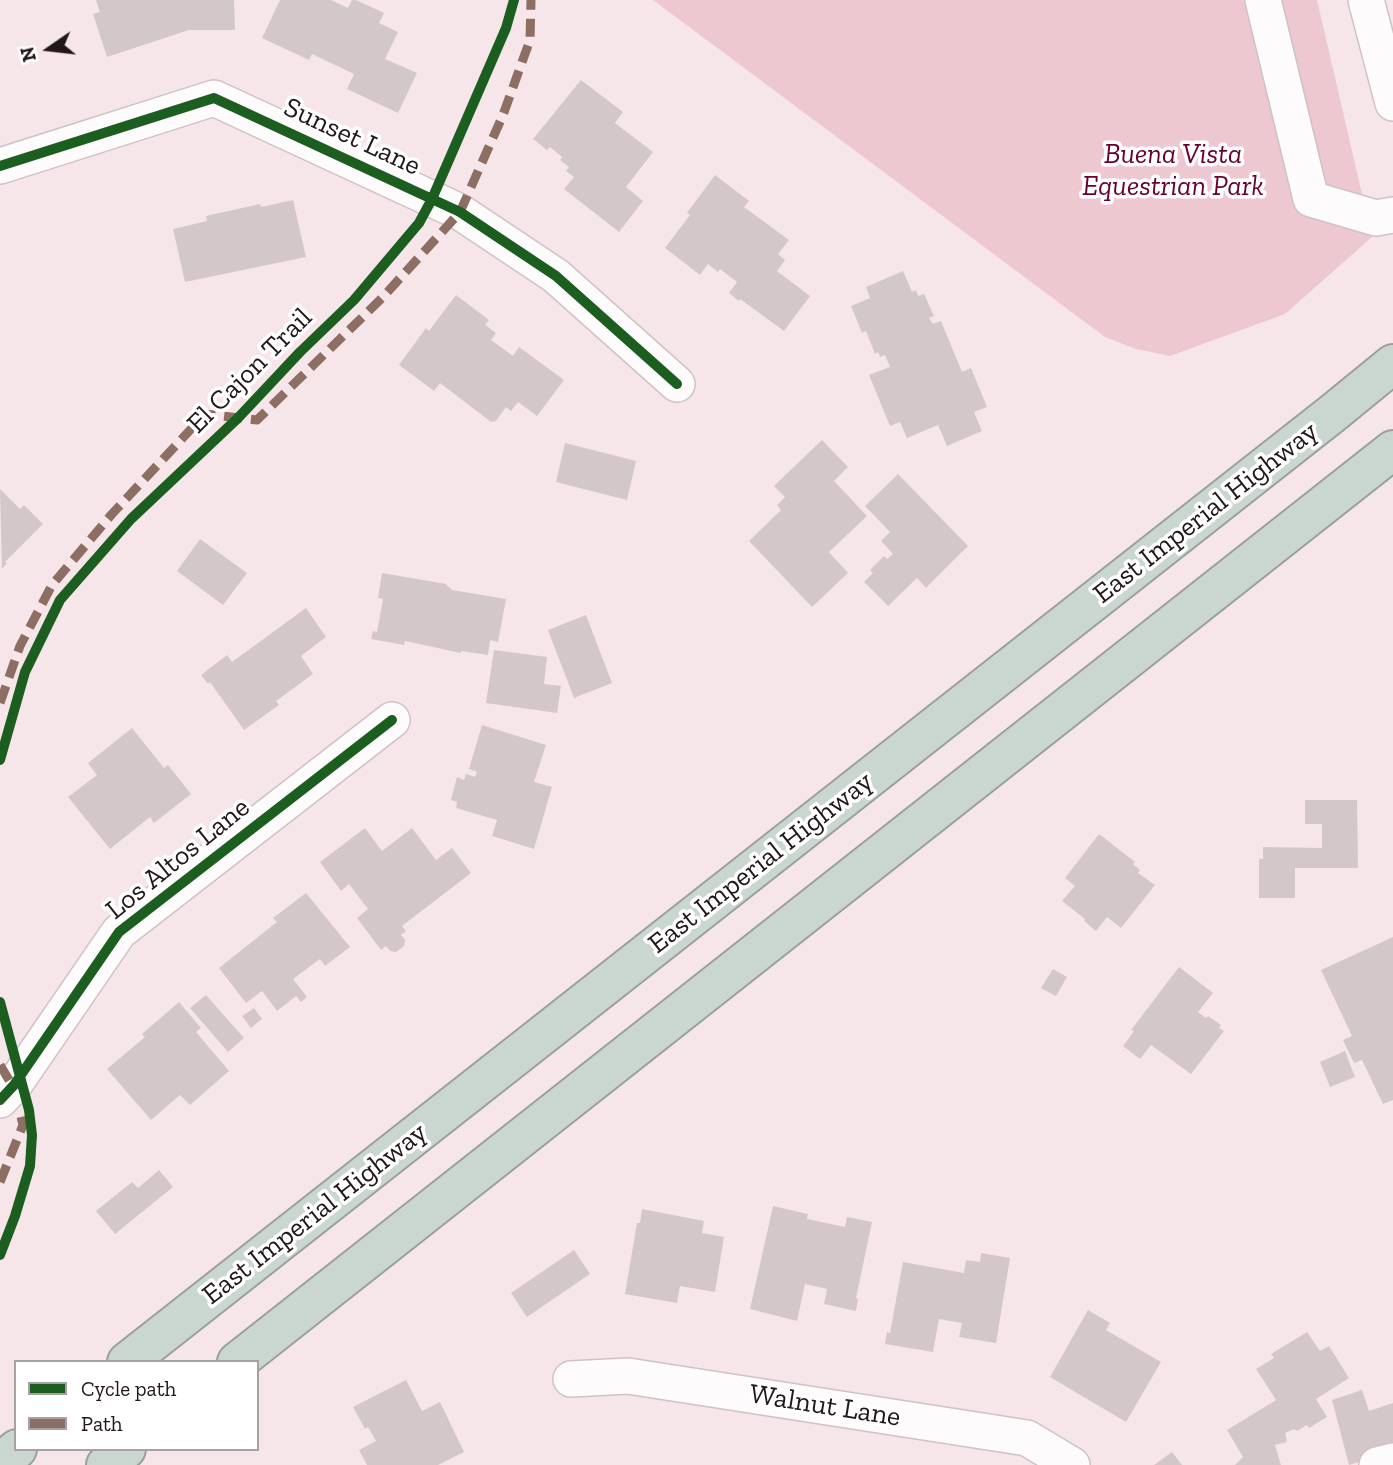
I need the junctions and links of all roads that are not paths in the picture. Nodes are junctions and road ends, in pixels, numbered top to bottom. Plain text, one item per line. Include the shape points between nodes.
1 (1263, 0) edge
2 (1366, 0) edge
3 (1393, 103) edge
4 (0, 166) edge
5 (1393, 215) edge
6 (1393, 363) edge
7 (677, 384) dead end
8 (1393, 450) edge
9 (392, 720) dead end
10 (0, 1100) edge
11 (130, 1360) edge
12 (240, 1360) edge
13 (571, 1379) dead end
14 (15, 1451) edge
15 (123, 1451) edge
16 (1393, 1461) edge
17 (0, 1463) edge
18 (106, 1465) edge
19 (1072, 1465) edge
20 (1377, 1465) edge

1 - 5 street via 1311,200 1376,218
2 - 3 street
4 - 7 street, Sunset Lane via 215,98 460,212 556,276
6 - 11 highway, East Imperial Highway
8 - 12 highway
9 - 10 street, Los Altos Lane via 119,932
13 - 19 street, Walnut Lane via 628,1376 1027,1438
14 - 17 highway
15 - 18 highway
16 - 20 street

